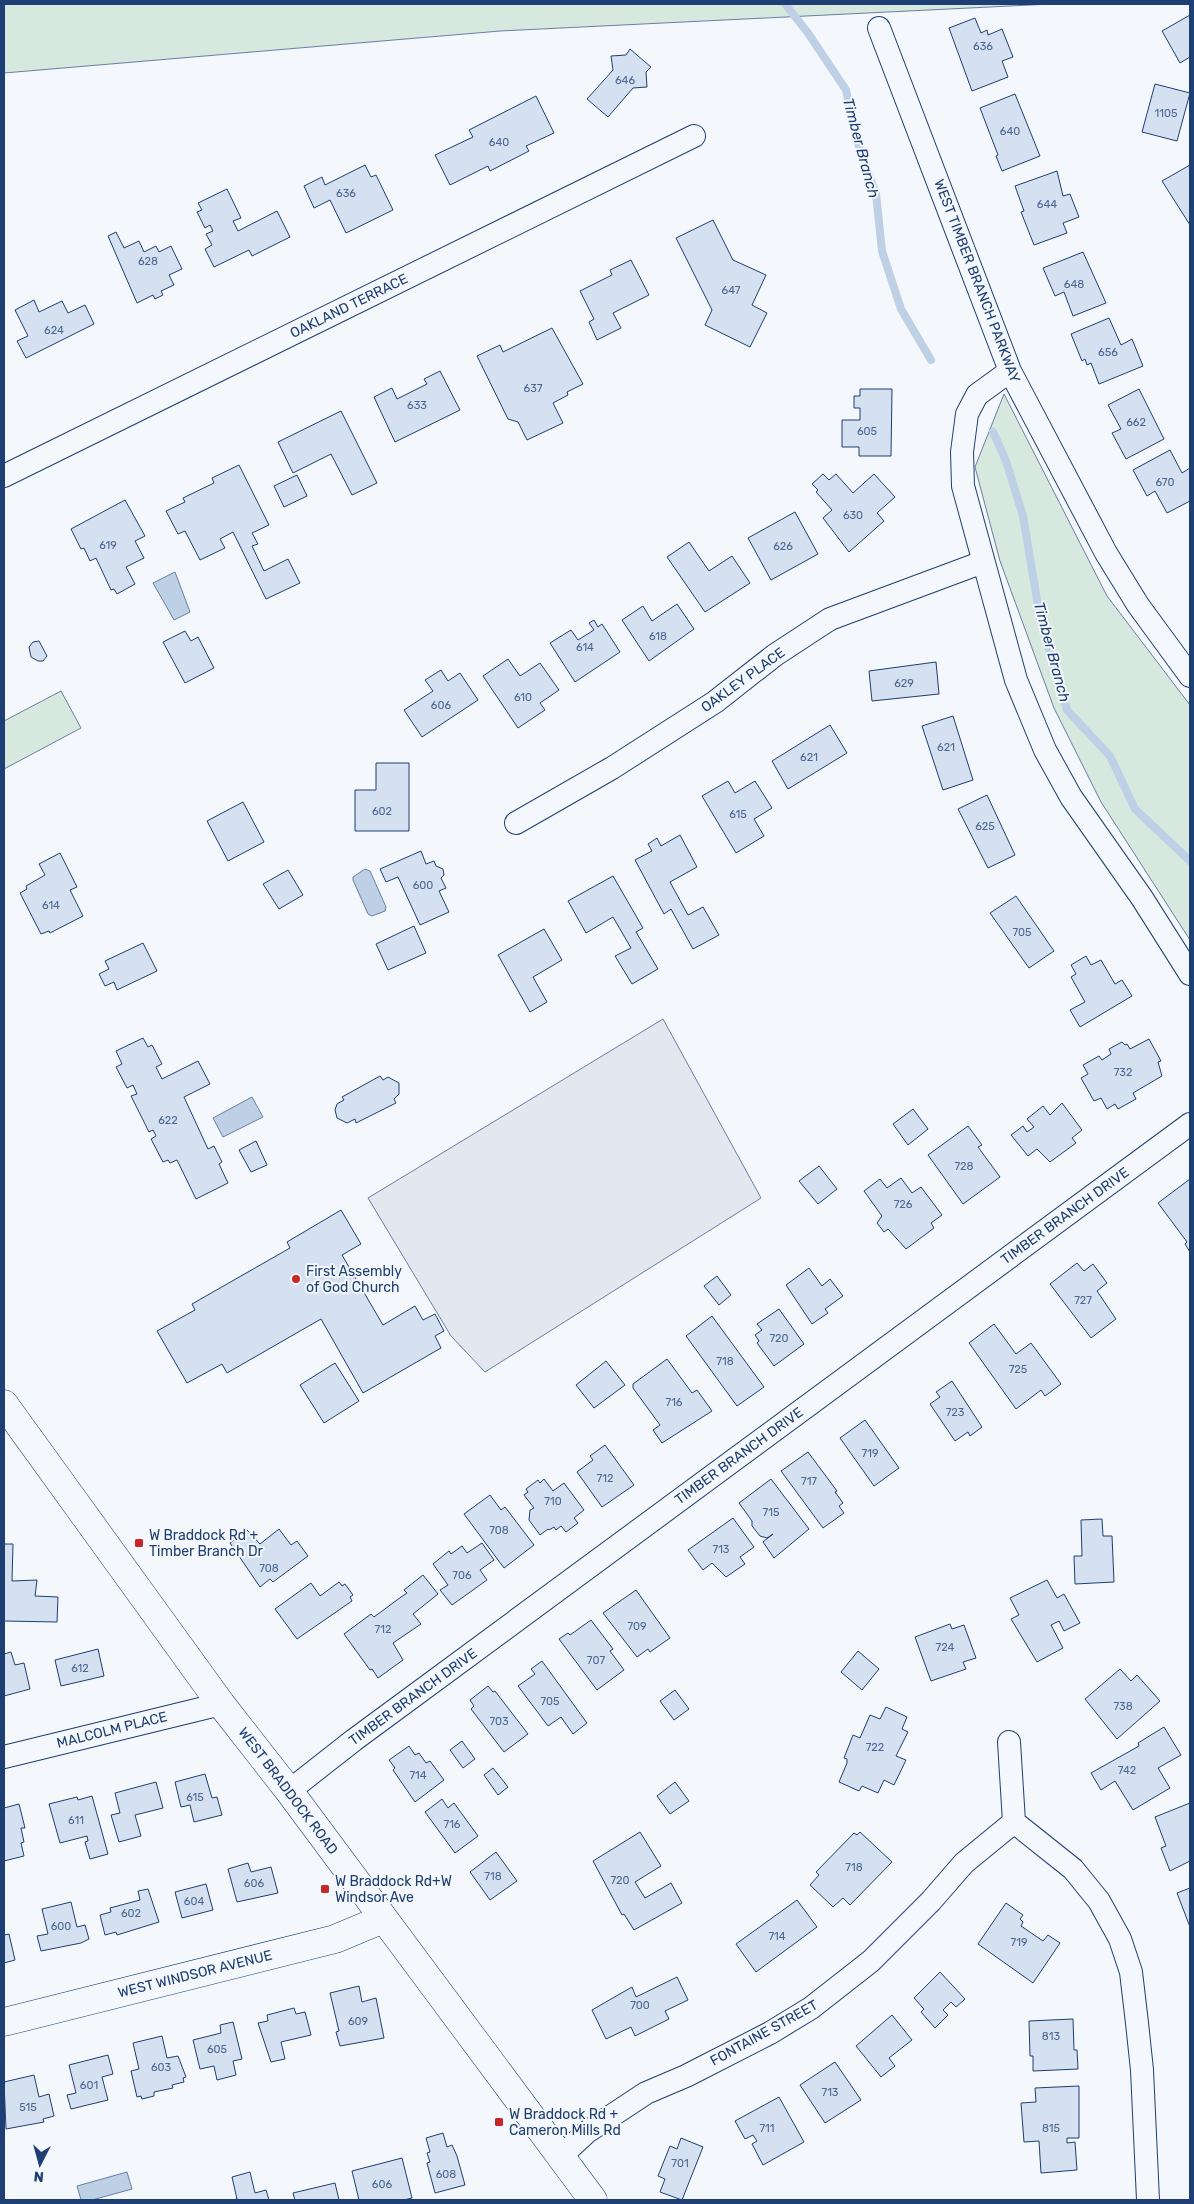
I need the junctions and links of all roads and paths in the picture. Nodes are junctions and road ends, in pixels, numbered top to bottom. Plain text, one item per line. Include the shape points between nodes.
1 (880, 28) dead end
2 (694, 136) dead end
3 (1010, 371) junction
4 (4, 476) edge
5 (983, 562) junction
6 (1190, 676) edge
7 (516, 823) dead end
8 (1190, 974) edge
9 (1190, 1124) edge
10 (4, 1404) edge
11 (221, 1704) junction
12 (1010, 1742) dead end
13 (4, 1757) edge
14 (289, 1791) junction
15 (1014, 1822) junction
16 (383, 1919) junction
17 (4, 2022) edge
18 (560, 2157) junction
19 (587, 2198) edge
20 (1148, 2200) edge

1 - 3 street, WEST TIMBER BRANCH PARKWAY
2 - 4 street, OAKLAND TERRACE
3 - 5 street via 977,395 968,414 962,452 964,486
3 - 6 street, WEST TIMBER BRANCH PARKWAY via 1106,553 1138,605
5 - 7 street, OAKLEY PLACE via 830,619 775,655 715,702 612,768
5 - 8 street via 1016,680 1045,750 1071,797 1147,905
9 - 14 street, TIMBER BRANCH DRIVE
10 - 11 main road, WEST BRADDOCK ROAD
11 - 13 street, MALCOLM PLACE
11 - 14 main road, WEST BRADDOCK ROAD
12 - 15 street
14 - 16 main road, WEST BRADDOCK ROAD
15 - 18 street, FONTAINE STREET via 964,1863 871,1961 811,2008 770,2033 646,2093 587,2132
15 - 20 street via 1073,1869 1098,1901 1120,1939 1131,1972 1137,2023
16 - 17 main road, WEST WINDSOR AVENUE via 335,1938
16 - 18 main road, WEST BRADDOCK ROAD
18 - 19 main road, WEST BRADDOCK ROAD

